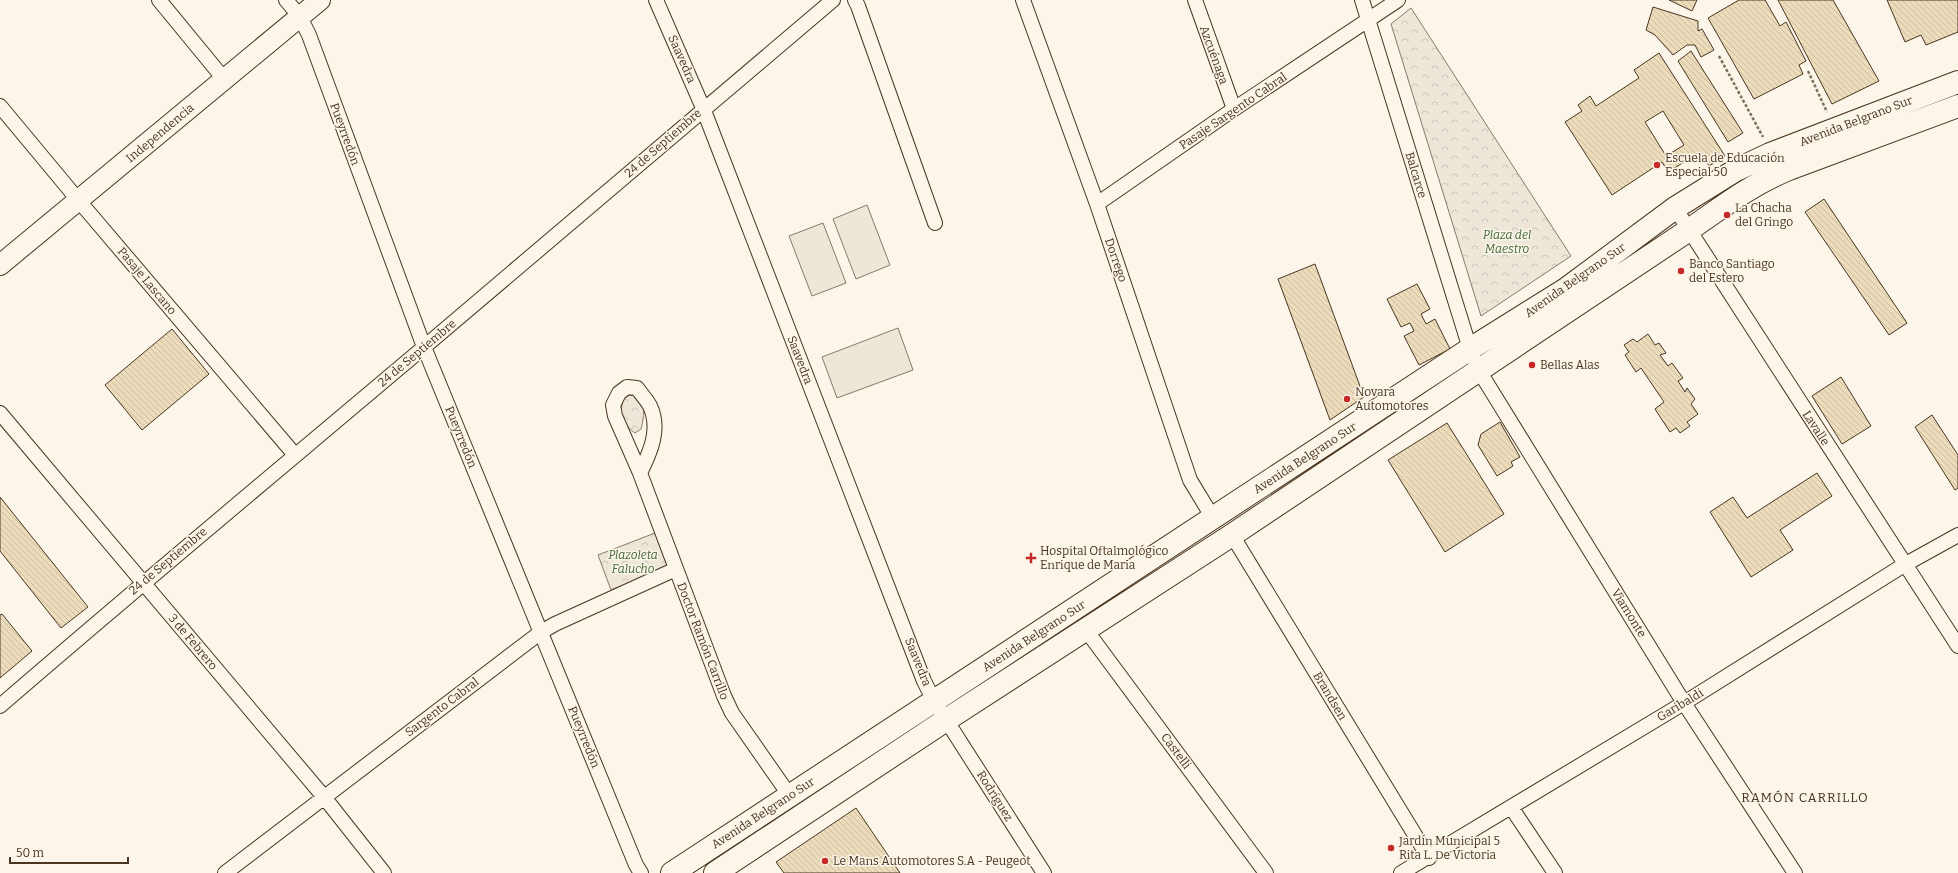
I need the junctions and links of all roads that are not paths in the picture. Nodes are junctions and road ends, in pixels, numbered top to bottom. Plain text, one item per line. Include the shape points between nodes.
1 (159, 0) edge
2 (286, 0) edge
3 (320, 0) edge
4 (656, 0) edge
5 (855, 0) edge
6 (1022, 0) edge
7 (1195, 0) edge
8 (1362, 0) edge
9 (1398, 0) edge
10 (830, 1) edge
11 (300, 17) junction
12 (1369, 19) junction
13 (224, 79) junction
14 (1958, 82) edge
15 (0, 106) edge
16 (1958, 106) edge
17 (703, 108) junction
18 (1234, 110) junction
19 (78, 202) junction
20 (1097, 204) junction
21 (1675, 208) junction
22 (935, 223) dead end
23 (1689, 230) junction
24 (0, 265) edge
25 (424, 347) junction
26 (1470, 350) junction
27 (1478, 369) junction
28 (0, 413) edge
29 (295, 455) junction
30 (640, 473) junction
31 (1213, 518) junction
32 (1232, 535) junction
33 (1958, 535) edge
34 (1904, 565) junction
35 (676, 569) junction
36 (142, 582) junction
37 (1086, 630) junction
38 (541, 632) junction
39 (1958, 646) edge
40 (934, 701) junction
41 (1684, 703) junction
42 (0, 706) edge
43 (946, 720) junction
44 (790, 796) junction
45 (324, 797) junction
46 (1511, 807) junction
47 (1429, 858) junction
48 (225, 873) edge
49 (384, 873) edge
50 (642, 873) edge
51 (672, 873) edge
52 (715, 873) edge
53 (1044, 873) edge
54 (1266, 873) edge
55 (1401, 873) edge
56 (1554, 873) edge
57 (1794, 873) edge

1 - 13 street
2 - 11 street, Pueyrredón
3 - 11 street, Independencia
4 - 17 street, Saavedra
5 - 22 street
6 - 20 street, Dorrego
7 - 18 street, Azcuénaga
8 - 12 street, Balcarce
9 - 12 street, Pasaje Sargento Cabral
10 - 17 street, 24 de Septiembre
11 - 13 street, Independencia
11 - 25 street, Pueyrredón
12 - 18 street, Pasaje Sargento Cabral
12 - 26 street, Balcarce
13 - 19 street, Independencia
14 - 21 highway, Avenida Belgrano Sur via 1770,154 1736,170
15 - 19 street, Pasaje Lascano
16 - 23 highway, Avenida Belgrano Sur via 1767,178
17 - 25 street, 24 de Septiembre
17 - 40 street, Saavedra via 924,681
18 - 20 street, Pasaje Sargento Cabral
19 - 24 street, Independencia
19 - 29 street, Pasaje Lascano
20 - 31 street, Dorrego via 1190,480
21 - 23 street, Lavalle
21 - 26 highway, Avenida Belgrano Sur via 1566,289
23 - 27 highway, Avenida Belgrano Sur
23 - 34 street, Lavalle
25 - 29 street, 24 de Septiembre
25 - 38 street, Pueyrredón
26 - 27 street, Viamonte
26 - 31 highway, Avenida Belgrano Sur
27 - 32 highway, Avenida Belgrano Sur
27 - 41 street, Viamonte
28 - 36 street, 3 de Febrero
29 - 36 street, 24 de Septiembre
30 - 30 street, Doctor Ramón Carrillo via 655,436 652,415 650,406 637,388 627,387 619,393 613,405
30 - 35 street, Doctor Ramón Carrillo
31 - 40 highway, Avenida Belgrano Sur
32 - 37 highway, Avenida Belgrano Sur
32 - 47 street, Brandsen
33 - 34 street, Garibaldi
34 - 39 street, Lavalle
34 - 41 street, Garibaldi
35 - 38 street, Sargento Cabral
35 - 44 street, Doctor Ramón Carrillo via 732,713
36 - 42 street, 24 de Septiembre
36 - 45 street, 3 de Febrero
37 - 43 highway, Avenida Belgrano Sur
37 - 54 street, Castelli
38 - 45 street, Sargento Cabral
38 - 50 street, Pueyrredón via 633,858
40 - 43 street, Saavedra
40 - 44 highway, Avenida Belgrano Sur
41 - 46 street, Garibaldi
41 - 57 street, Viamonte
43 - 52 highway, Avenida Belgrano Sur
43 - 53 street, Rodríguez
44 - 51 highway, Avenida Belgrano Sur
45 - 48 street, Sargento Cabral
45 - 49 street, 3 de Febrero
46 - 47 street, Garibaldi
46 - 56 street
47 - 55 street, Garibaldi

